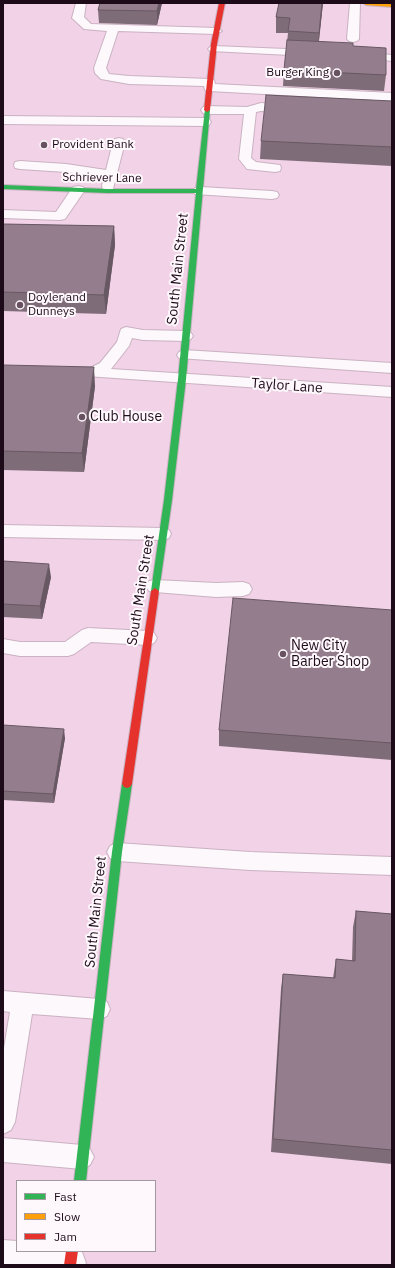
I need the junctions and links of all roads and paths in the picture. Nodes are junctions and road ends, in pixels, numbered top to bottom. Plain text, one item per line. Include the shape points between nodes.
1 (81, 3) edge
2 (222, 3) edge
3 (355, 3) edge
4 (366, 3) edge
5 (392, 5) edge
6 (114, 28) junction
7 (216, 31) junction
8 (353, 39) dead end
9 (214, 48) junction
10 (318, 53) edge
11 (349, 54) edge
12 (392, 58) edge
13 (209, 85) junction
14 (392, 97) edge
15 (300, 109) edge
16 (250, 111) junction
17 (206, 116) junction
18 (3, 120) edge
19 (119, 142) dead end
20 (20, 165) dead end
21 (275, 168) dead end
22 (110, 174) junction
23 (3, 186) edge
24 (78, 190) junction
25 (107, 191) junction
26 (200, 191) junction
27 (272, 195) dead end
28 (3, 214) edge
29 (186, 336) junction
30 (184, 355) junction
31 (392, 368) edge
32 (182, 379) junction
33 (392, 392) edge
34 (3, 531) edge
35 (163, 534) junction
36 (155, 586) junction
37 (243, 589) dead end
38 (148, 638) junction
39 (3, 646) edge
40 (117, 852) junction
41 (392, 866) edge
42 (13, 1002) edge
43 (99, 1009) junction
44 (3, 1122) edge
45 (3, 1150) edge
46 (82, 1157) junction
47 (80, 1180) edge
48 (3, 1255) edge
49 (75, 1261) edge

1 - 6 lane via 78,18 88,27
2 - 7 street, South Main Street
3 - 8 lane
4 - 5 street
6 - 7 lane
6 - 13 lane via 100,68 105,77
7 - 9 street, South Main Street
9 - 10 lane
9 - 13 street, South Main Street
11 - 12 lane
13 - 14 lane
13 - 17 street, South Main Street
15 - 16 lane via 261,107
16 - 17 lane
16 - 21 lane via 245,158 252,166
17 - 18 lane
17 - 26 street, South Main Street
19 - 22 lane
20 - 22 lane
22 - 25 lane
23 - 24 street, Schriever Lane
24 - 25 street, Schriever Lane
24 - 28 lane via 60,216
25 - 26 street, Schriever Lane
26 - 27 lane
26 - 29 street, South Main Street
29 - 30 street, South Main Street
29 - 32 lane, Taylor Lane via 126,332 124,343 105,366 91,373
30 - 31 lane, Taylor Lane
30 - 32 street, South Main Street
32 - 33 lane, Taylor Lane
32 - 35 street, South Main Street
34 - 35 lane
35 - 36 street, South Main Street
36 - 37 lane
36 - 38 street, South Main Street
38 - 39 lane via 88,635 68,649 20,649
38 - 40 street, South Main Street
40 - 41 lane via 250,861
40 - 43 street, South Main Street
42 - 43 lane
42 - 44 lane
43 - 46 street, South Main Street
45 - 46 lane
46 - 47 street, South Main Street
48 - 49 street

